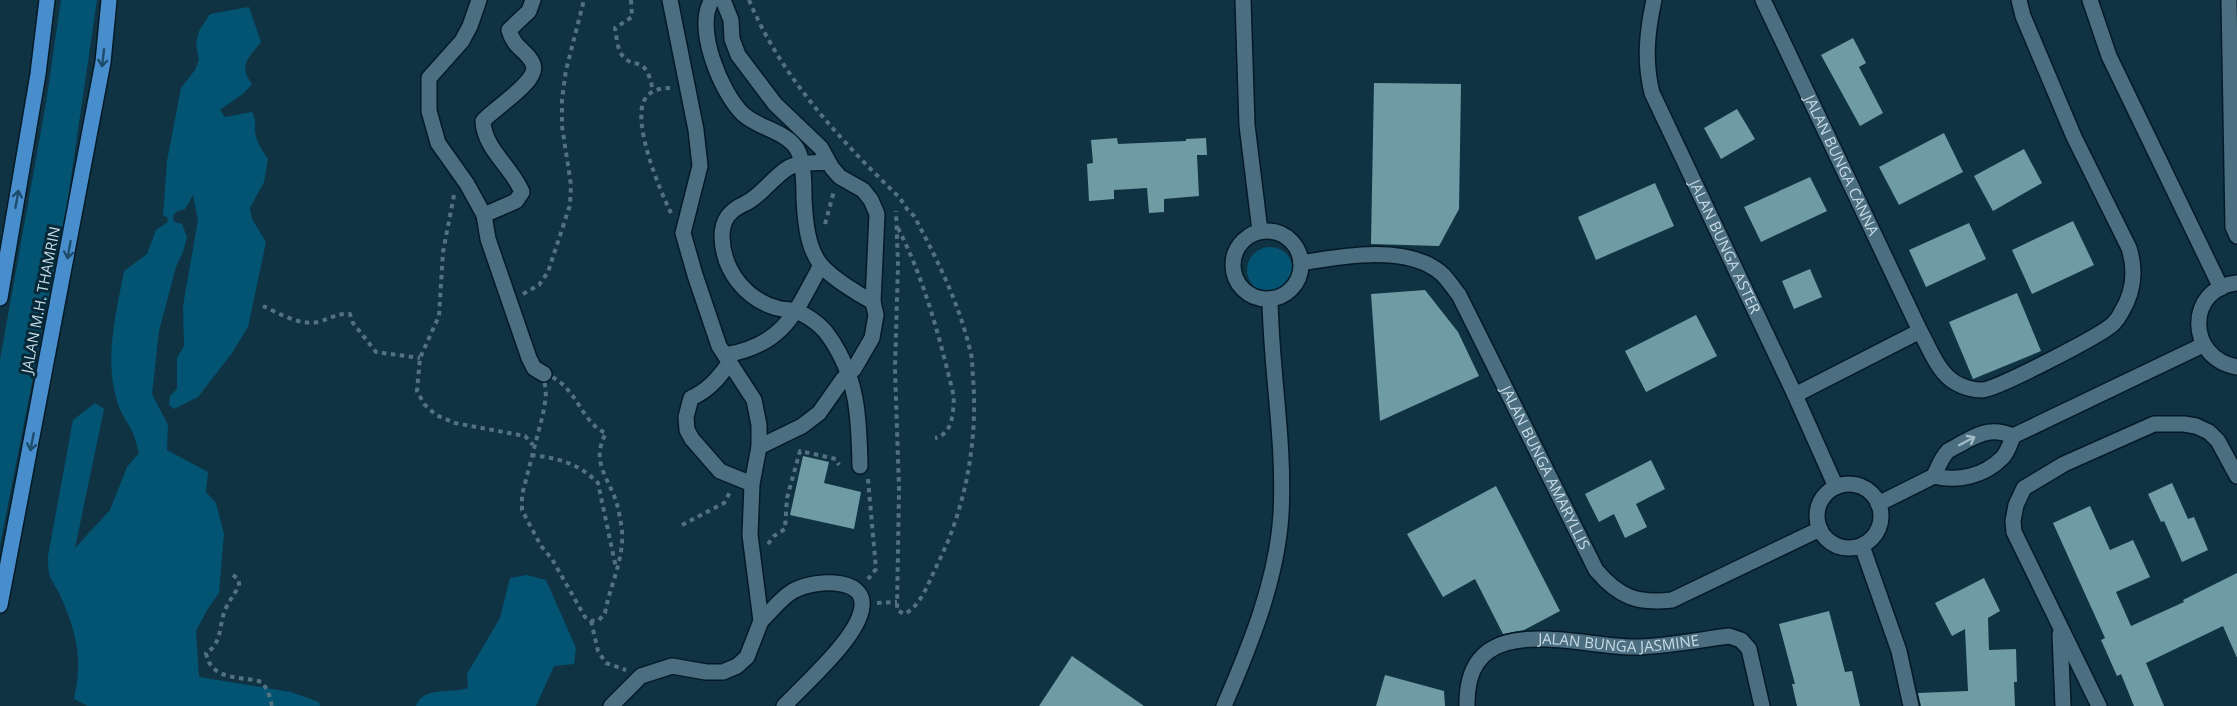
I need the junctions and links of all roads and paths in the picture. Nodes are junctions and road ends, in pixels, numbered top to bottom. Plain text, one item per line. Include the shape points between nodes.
1 (47, 0) edge
2 (109, 0) edge
3 (479, 0) edge
4 (533, 0) edge
5 (584, 0) edge
6 (631, 0) edge
7 (670, 0) edge
8 (712, 0) edge
9 (723, 0) edge
10 (749, 0) edge
11 (1243, 0) edge
12 (1654, 0) edge
13 (1763, 0) edge
14 (2019, 0) edge
15 (2090, 0) edge
16 (2229, 0) edge
17 (688, 89) junction
18 (653, 91) junction
19 (828, 162) junction
20 (801, 165) junction
21 (840, 177) junction
22 (463, 178) junction
23 (896, 211) dead end
24 (484, 214) junction
25 (684, 226) junction
26 (898, 227) junction
27 (1260, 231) junction
28 (2237, 236) edge
29 (819, 261) junction
30 (1301, 263) junction
31 (2237, 284) edge
32 (2221, 288) junction
33 (508, 296) junction
34 (0, 298) edge
35 (1270, 299) junction
36 (873, 302) junction
37 (263, 306) dead end
38 (796, 311) junction
39 (1920, 331) junction
40 (2203, 345) junction
41 (420, 358) junction
42 (727, 359) junction
43 (2237, 367) edge
44 (544, 374) junction
45 (848, 374) junction
46 (1795, 395) junction
47 (2013, 436) junction
48 (935, 438) dead end
49 (534, 446) junction
50 (759, 447) junction
51 (531, 455) junction
52 (839, 465) dead end
53 (860, 466) joint
54 (1934, 476) junction
55 (2237, 476) edge
56 (735, 478) junction
57 (752, 484) junction
58 (1836, 487) junction
59 (1878, 504) junction
60 (682, 525) dead end
61 (1820, 529) junction
62 (1862, 546) junction
63 (754, 563) junction
64 (616, 570) junction
65 (233, 575) dead end
66 (859, 592) junction
67 (0, 605) edge
68 (591, 621) junction
69 (761, 621) junction
70 (2060, 628) junction
71 (641, 676) junction
72 (618, 703) edge
73 (272, 706) edge
74 (783, 706) edge
75 (1224, 706) edge
76 (1467, 706) edge
77 (1762, 706) edge
78 (1911, 706) edge
79 (2063, 706) edge
80 (2098, 706) edge

34 -> 1 main road
2 -> 67 main road, JALAN M.H. THAMRIN via 101,73
3 - 22 street via 462,40 429,78 429,111 438,143
4 - 24 street via 529,12 509,30 512,40 532,61 530,79 483,121 483,133 522,192 516,201
5 - 33 path via 562,99 570,205 548,272 527,294
6 - 18 path via 632,17 615,28 617,41 626,60 644,66
7 - 17 street
8 - 20 street via 706,15 711,53 725,91 745,116 797,149
9 - 19 street via 738,55 775,104 821,148
10 - 26 path via 772,46 819,114 914,216 955,302 971,352 975,395 964,491 950,540 923,594 904,614 897,610
11 - 27 street via 1246,125
12 - 46 street, JALAN BUNGA ASTER via 1647,57 1652,93
13 - 39 street, JALAN BUNGA CANNA
14 - 39 street, JALAN BUNGA CANNA via 2074,138 2129,248 2134,265 2130,297 2112,325 2000,386 1983,390 1955,383 1942,372
15 - 32 street via 2109,56
16 - 28 street via 2233,227
17 - 18 path
17 - 25 street via 700,166
18 - 25 path via 645,99 641,123 664,200
19 - 20 street
19 - 21 street
20 - 29 street via 807,226
20 - 38 street via 789,166 763,192 730,212 722,234 726,263 744,288 759,301
21 - 29 path via 831,199
21 - 36 street via 863,190 877,214
22 - 24 street
22 - 41 path via 453,198 443,252 439,316
23 - 26 path
24 - 33 street via 488,239
25 - 42 street via 710,323
26 - 48 path via 927,296 954,397 949,429
27 - 30 street via 1288,238
27 - 35 street via 1238,247 1234,274 1252,296
29 - 36 street via 856,293
29 - 38 street
30 - 35 street via 1296,283
30 - 61 street, JALAN BUNGA AMARYLLIS via 1336,257 1395,256 1415,260 1442,274 1459,295 1596,570 1627,597 1650,602 1672,600
31 - 32 street
32 - 40 street via 2200,312
33 - 44 street via 529,358 534,368
35 - 75 street via 1281,515 1264,602
36 - 45 street via 876,315 872,338
37 - 41 path via 306,322 350,314 376,352
38 - 42 street via 762,344
38 - 45 street via 827,334
39 - 46 street
40 - 43 street via 2218,361
40 - 47 street
41 - 49 path via 417,391 436,415 455,423 525,436
42 - 50 street via 754,400
42 - 56 street via 719,377 692,398 686,417 687,430 704,454 720,471
44 - 49 path via 546,397
44 - 64 path via 555,377 598,430 606,434 600,466 616,503 622,532
45 - 50 street via 819,413
45 - 53 street via 856,397
46 - 58 street, JALAN BUNGA ASTER
54 -> 47 street via 1948,452 1969,440 1988,431
47 - 54 street via 2002,459 1985,469 1964,479
49 - 51 path
50 - 57 street
51 - 64 path via 559,458 589,474 597,483
51 - 68 path via 522,510 577,606
52 - 63 path via 836,459 800,452 787,498 785,529 774,536
53 - 66 path via 867,477 876,568
54 - 59 street
55 - 70 street via 2209,432 2196,426 2168,423 2136,430 2024,488 2016,505 2014,532
56 - 57 street
56 - 60 path via 724,503
57 - 63 street via 750,535
58 - 59 street via 1856,485 1873,495
58 - 61 street via 1818,509
59 - 62 street via 1880,523 1876,533
61 - 62 street via 1842,548
62 - 78 street via 1899,651
63 - 69 street
64 - 68 path via 605,612 599,620
65 - 73 path via 239,586 225,609 213,649 206,653 208,662 227,676 262,682
66 - 69 street via 848,584 834,583 794,590
66 - 74 street via 863,604 860,617 839,649
68 - 71 path via 598,651 606,663
69 - 71 street via 747,657 737,666 723,672 672,666
70 - 79 street
70 - 80 street
71 - 72 street
76 - 77 street, JALAN BUNGA JASMINE via 1472,675 1481,658 1507,641 1527,638 1634,647 1729,636 1741,640 1749,649

